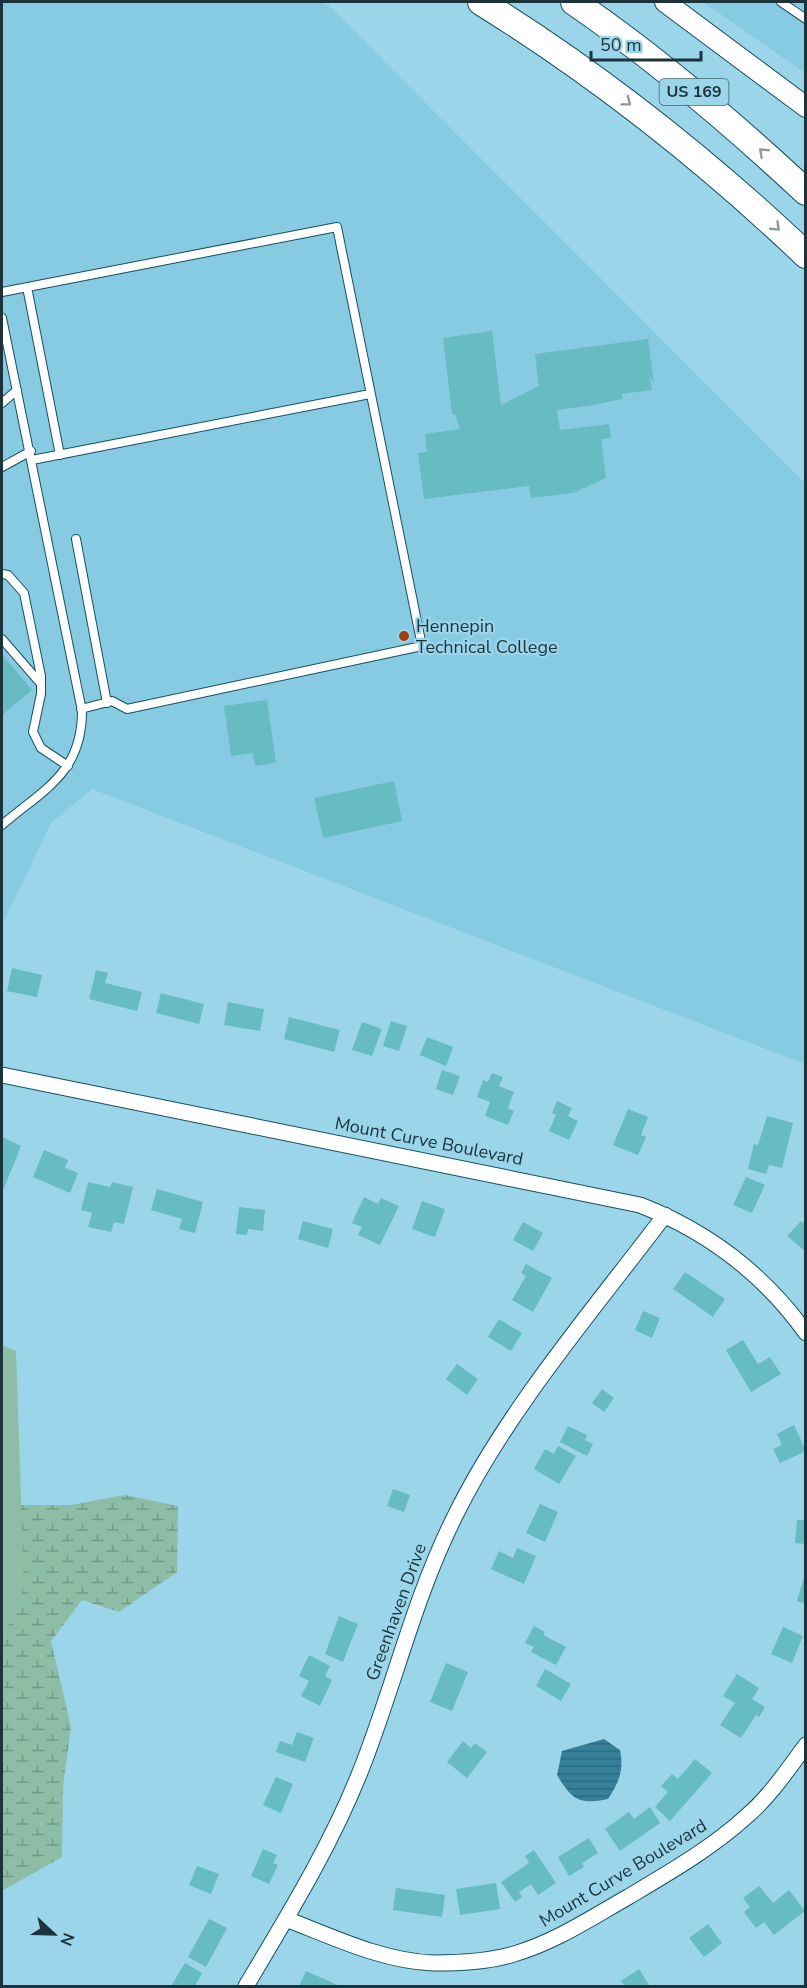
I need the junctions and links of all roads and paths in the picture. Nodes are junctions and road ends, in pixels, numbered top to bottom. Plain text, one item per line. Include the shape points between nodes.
1 (464, 2) edge
2 (481, 2) edge
3 (574, 2) edge
4 (665, 2) edge
5 (781, 2) edge
6 (806, 20) edge
7 (580, 66) junction
8 (806, 106) edge
9 (806, 192) edge
10 (806, 255) edge
11 (27, 286) junction
12 (2, 292) edge
13 (2, 318) edge
14 (17, 390) junction
15 (370, 394) junction
16 (2, 403) edge
17 (60, 455) junction
18 (32, 456) junction
19 (2, 467) edge
20 (76, 539) dead end
21 (2, 574) edge
22 (2, 639) edge
23 (41, 684) junction
24 (107, 703) junction
25 (81, 709) junction
26 (68, 766) junction
27 (2, 825) edge
28 (2, 1075) edge
29 (665, 1215) junction
30 (806, 1333) edge
31 (806, 1745) edge
32 (286, 1918) junction
33 (246, 1986) edge

1 - 7 highway
2 - 7 highway, US 169
9 -> 3 highway, US 169 via 727,119 628,39
4 - 8 street
5 - 6 lane
7 -> 10 highway, US 169 via 735,188
11 - 12 lane
11 - 15 lane via 337,226
11 - 17 lane
13 - 14 lane
14 - 16 lane
14 - 18 lane
15 - 17 lane
15 - 24 lane via 422,646 127,709 112,701
17 - 18 lane
18 - 19 lane
18 - 25 lane
20 - 24 lane
21 - 23 lane via 8,575 24,593
22 - 23 lane
23 - 26 lane via 33,732 41,748
24 - 25 lane
25 - 26 lane via 82,734
26 - 27 lane
28 - 29 street, Mount Curve Boulevard via 616,1199
29 - 30 street, Mount Curve Boulevard via 714,1241 745,1265
29 - 32 street, Greenhaven Drive via 488,1455 456,1514 427,1576 364,1762 338,1823
31 - 32 street, Mount Curve Boulevard via 750,1814 714,1844 585,1922 514,1954 474,1962 432,1963 392,1958
32 - 33 street, Greenhaven Drive

